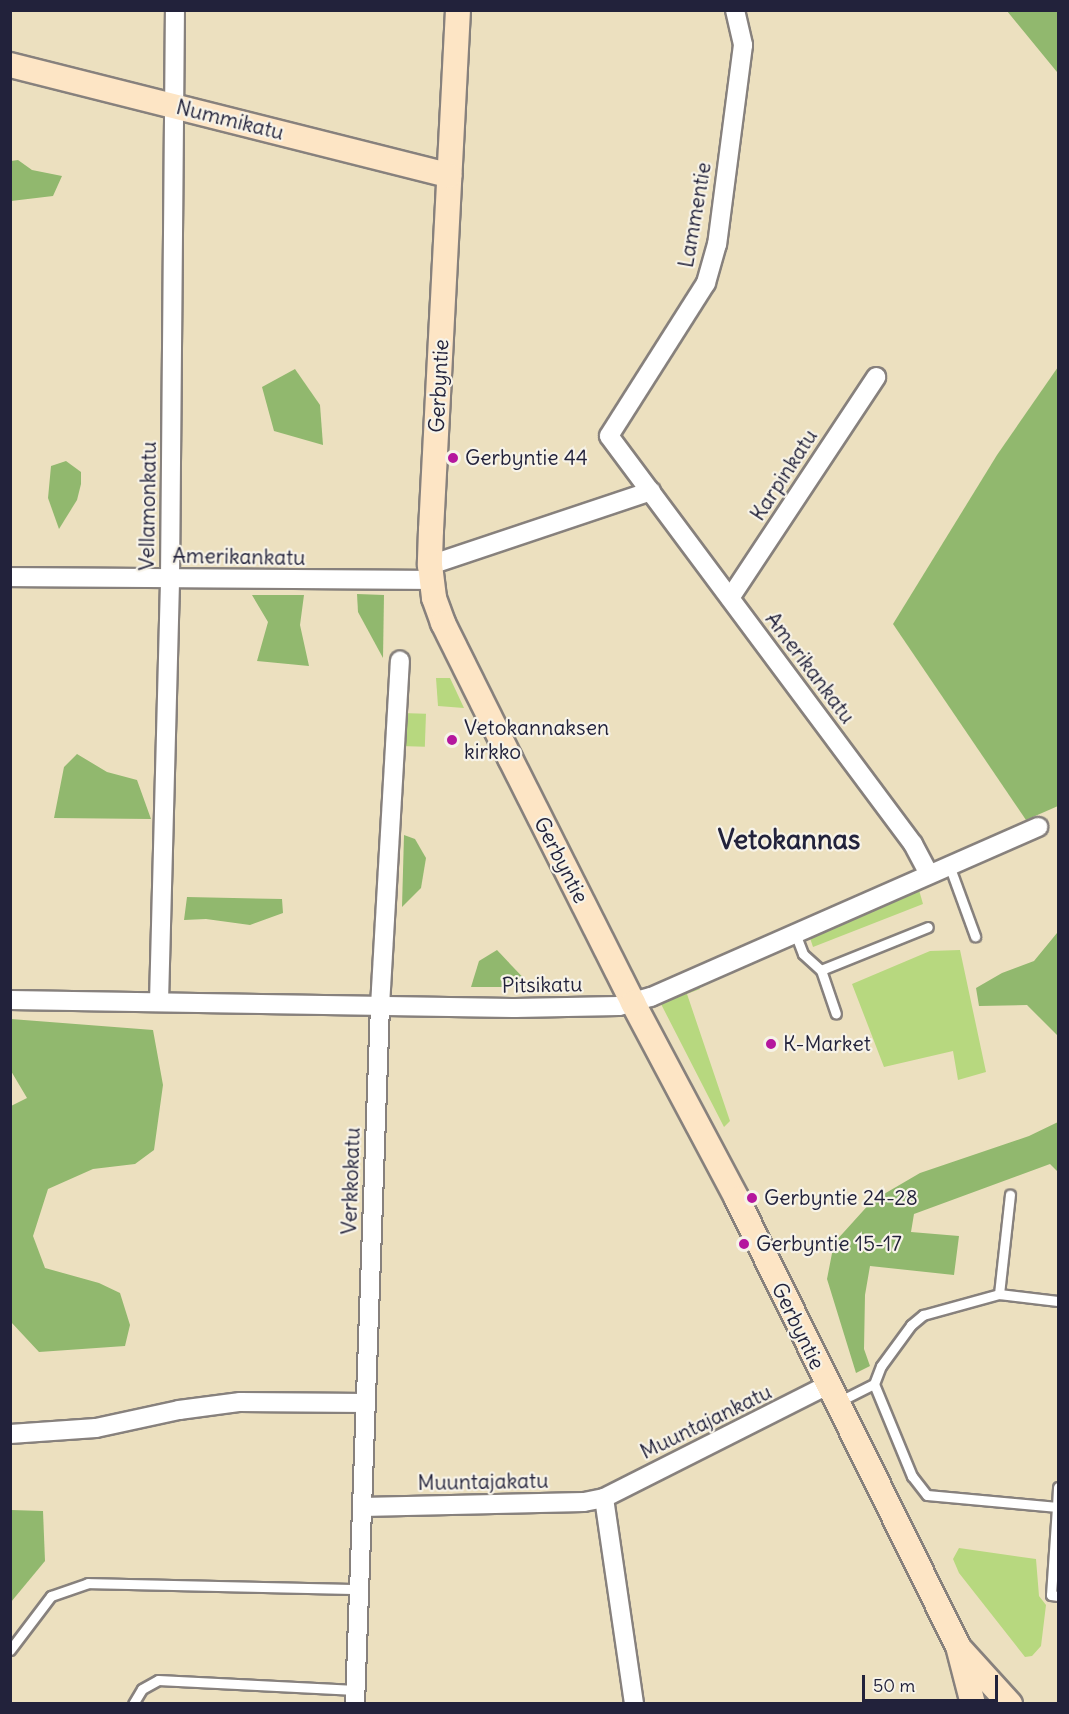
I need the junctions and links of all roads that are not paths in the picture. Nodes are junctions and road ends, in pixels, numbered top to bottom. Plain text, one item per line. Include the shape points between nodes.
1 (175, 10) edge
2 (458, 10) edge
3 (735, 10) edge
4 (10, 65) edge
5 (174, 106) junction
6 (449, 175) junction
7 (876, 377) dead end
8 (609, 436) joint
9 (651, 491) junction
10 (431, 572) junction
11 (10, 577) edge
12 (170, 578) junction
13 (730, 598) junction
14 (400, 661) dead end
15 (1038, 827) dead end
16 (949, 866) junction
17 (929, 874) junction
18 (928, 927) dead end
19 (795, 933) junction
20 (975, 936) dead end
21 (821, 970) junction
22 (10, 1000) edge
23 (159, 1002) junction
24 (633, 1003) junction
25 (380, 1006) junction
26 (836, 1014) dead end
27 (1010, 1194) dead end
28 (999, 1294) junction
29 (1059, 1301) edge
30 (874, 1384) junction
31 (832, 1394) junction
32 (366, 1403) junction
33 (10, 1434) edge
34 (1059, 1487) edge
35 (604, 1498) junction
36 (362, 1507) junction
37 (1056, 1507) junction
38 (359, 1589) junction
39 (1059, 1596) edge
40 (958, 1646) junction
41 (10, 1650) edge
42 (355, 1697) edge
43 (133, 1704) edge
44 (634, 1704) edge
45 (973, 1704) edge
46 (1010, 1704) edge

1 - 5 street, Vellamonkatu
2 - 6 main road, Gerbyntie
3 - 8 street, Lammentie via 743,45 717,244 706,283
4 - 5 main road, Nummikatu
5 - 6 main road, Nummikatu
5 - 12 street, Vellamonkatu
6 - 10 main road, Gerbyntie
7 - 13 street, Karpinkatu
8 - 9 street, Amerikankatu
9 - 10 street, Amerikankatu via 478,549
9 - 13 street, Amerikankatu
10 - 12 street, Amerikankatu
10 - 24 main road, Gerbyntie via 443,623
11 - 12 street, Amerikankatu
12 - 23 street, Vellamonkatu
13 - 17 street, Amerikankatu via 913,844
14 - 25 street, Verkkokatu
15 - 16 street, Pitsikatu
16 - 17 street, Pitsikatu
16 - 20 lane
17 - 19 street, Pitsikatu
18 - 21 lane
19 - 21 lane via 803,954
19 - 24 street, Pitsikatu
21 - 26 lane
22 - 23 street, Pitsikatu
23 - 25 street, Pitsikatu
24 - 25 street, Pitsikatu via 515,1008
24 - 31 main road, Gerbyntie
25 - 32 street, Verkkokatu
27 - 28 lane
28 - 29 lane
28 - 30 lane via 922,1315 910,1325 881,1366
30 - 31 lane
30 - 37 lane via 912,1476 927,1495
31 - 35 street, Muuntajankatu
31 - 40 main road, Gerbyntie
32 - 33 street via 240,1402 96,1428
32 - 36 street, Verkkokatu
34 - 37 lane
35 - 36 street, Muuntajakatu via 584,1502
35 - 44 street
36 - 38 street, Verkkokatu
37 - 39 lane via 1052,1595
38 - 41 lane via 88,1583 51,1596
38 - 42 street, Verkkokatu
40 - 45 main road, Gerbyntie
40 - 46 main road, Gerbyntie
42 - 43 lane via 158,1680 142,1689

